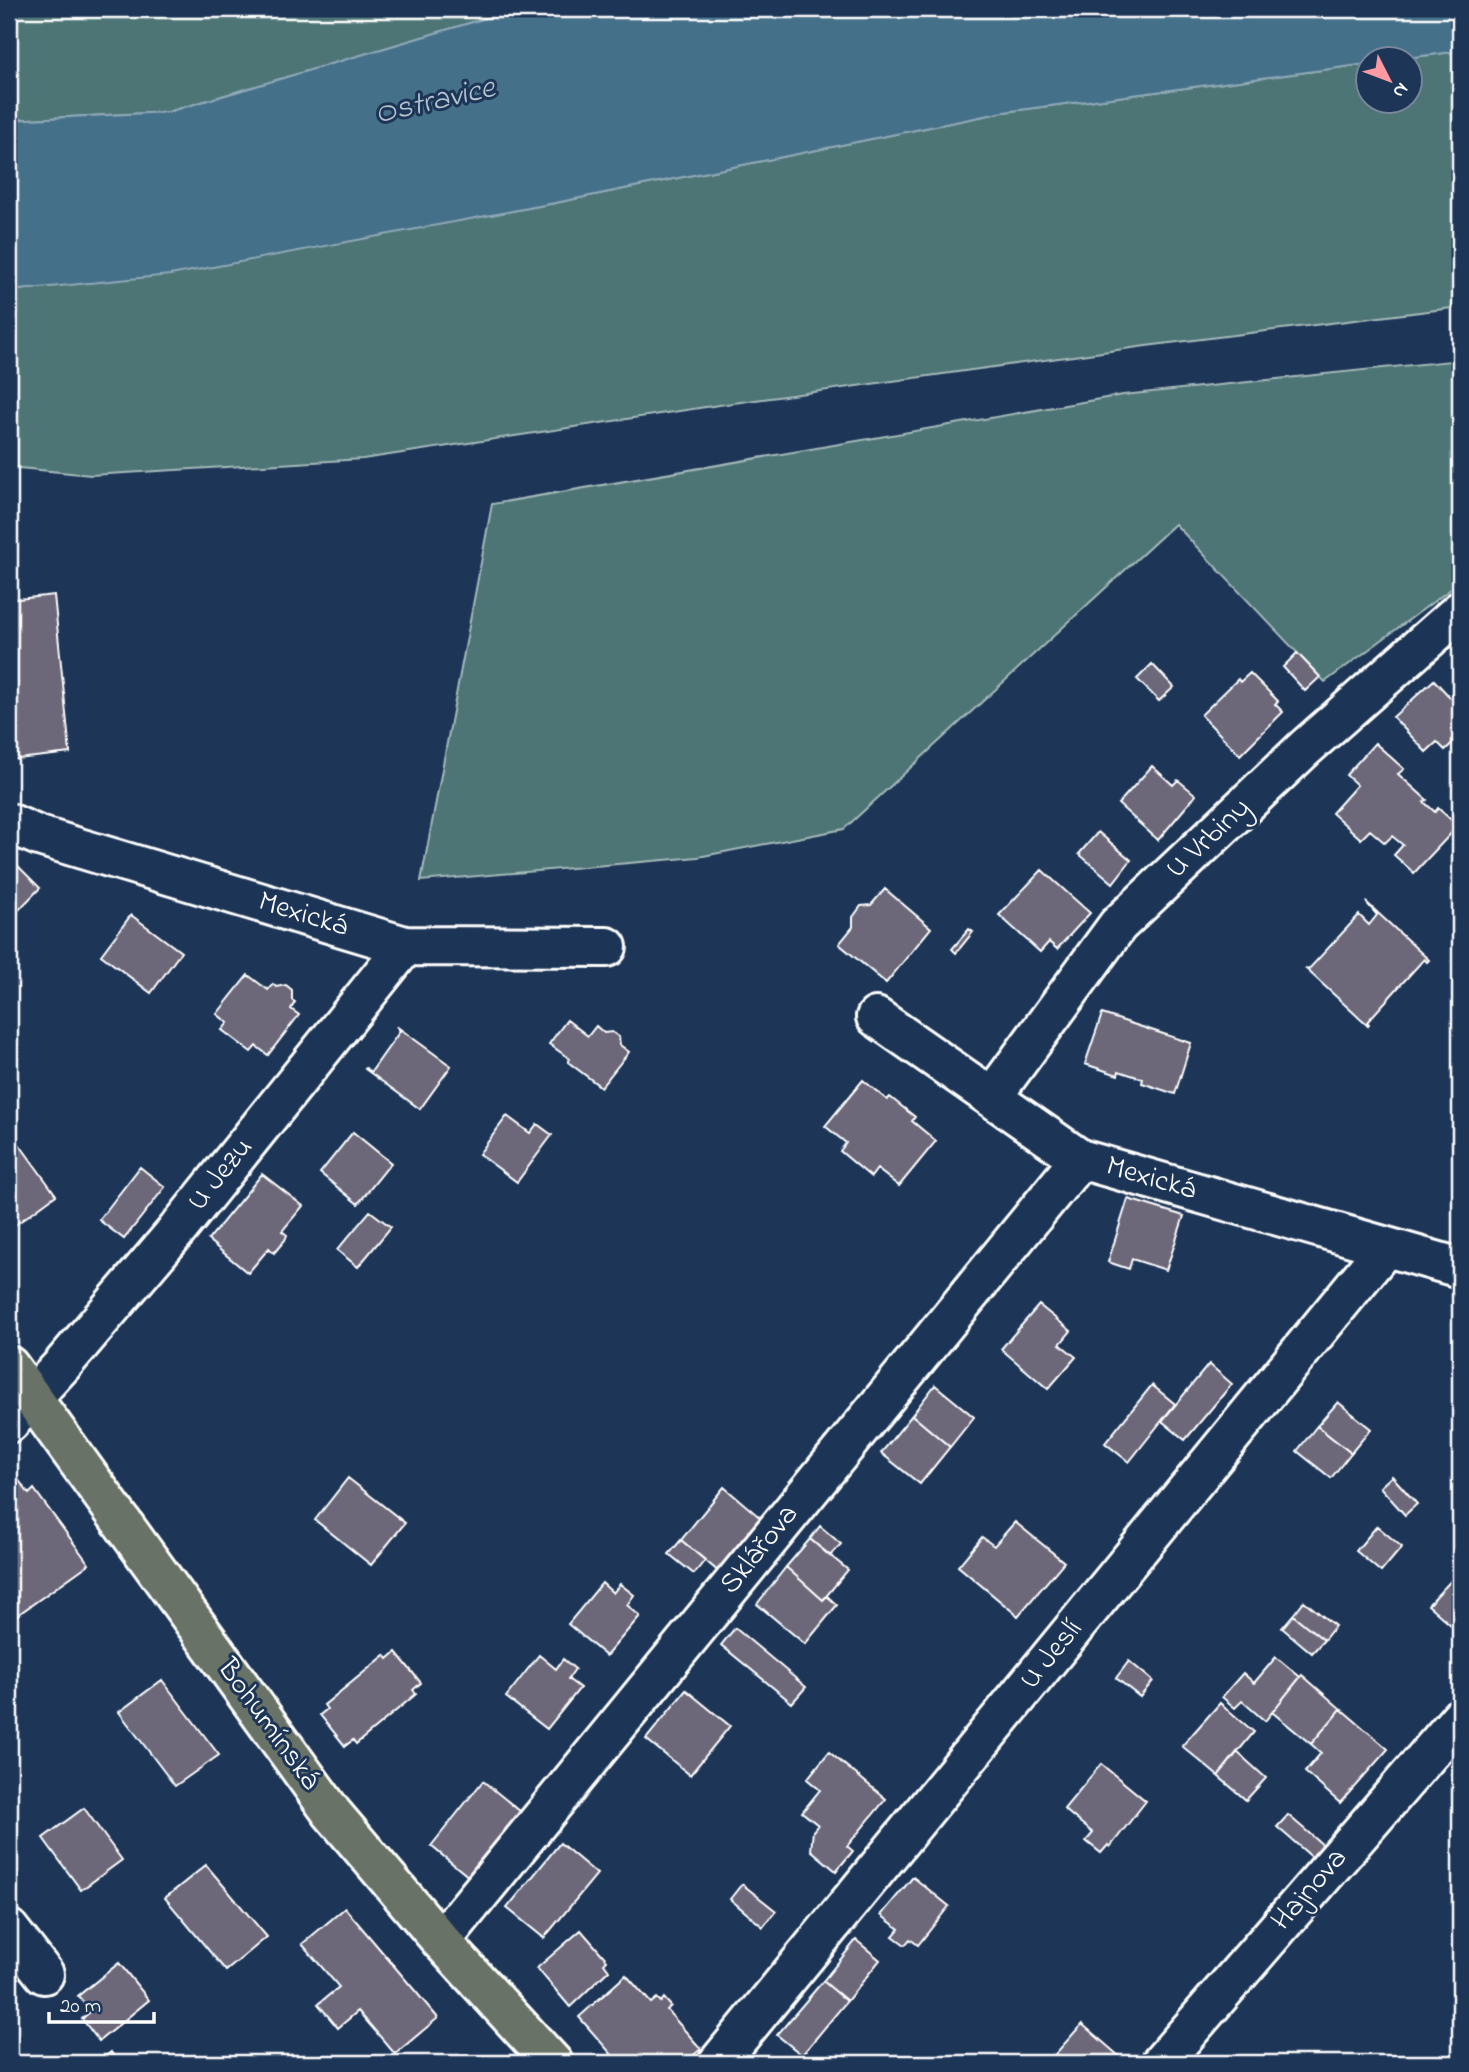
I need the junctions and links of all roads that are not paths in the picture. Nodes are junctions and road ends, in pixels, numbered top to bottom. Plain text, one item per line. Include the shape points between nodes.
1 (1460, 611) edge
2 (9, 824) edge
3 (405, 946) junction
4 (607, 947) dead end
5 (876, 1017) dead end
6 (992, 1097) junction
7 (1080, 1159) junction
8 (1386, 1247) junction
9 (1460, 1268) edge
10 (9, 1366) edge
11 (21, 1411) edge
12 (1460, 1717) edge
13 (9, 1930) edge
14 (440, 1941) junction
15 (44, 1974) dead end
16 (553, 2063) edge
17 (718, 2063) edge
18 (1161, 2063) edge

1 - 6 street, U Vrbiny via 1305,748 1118,925
2 - 3 street, Mexická
3 - 4 street, Mexická
3 - 11 street, U Jezu via 178,1229
5 - 6 street, Mexická
6 - 7 street, Mexická
7 - 8 street, Mexická
7 - 14 street, Sklářova
8 - 9 street, Mexická
8 - 17 street, U Jeslí
10 - 11 main road, Bohumínská
11 - 14 main road, Bohumínská via 332,1813
12 - 18 street, Hajnova
13 - 15 street
14 - 16 main road, Bohumínská

